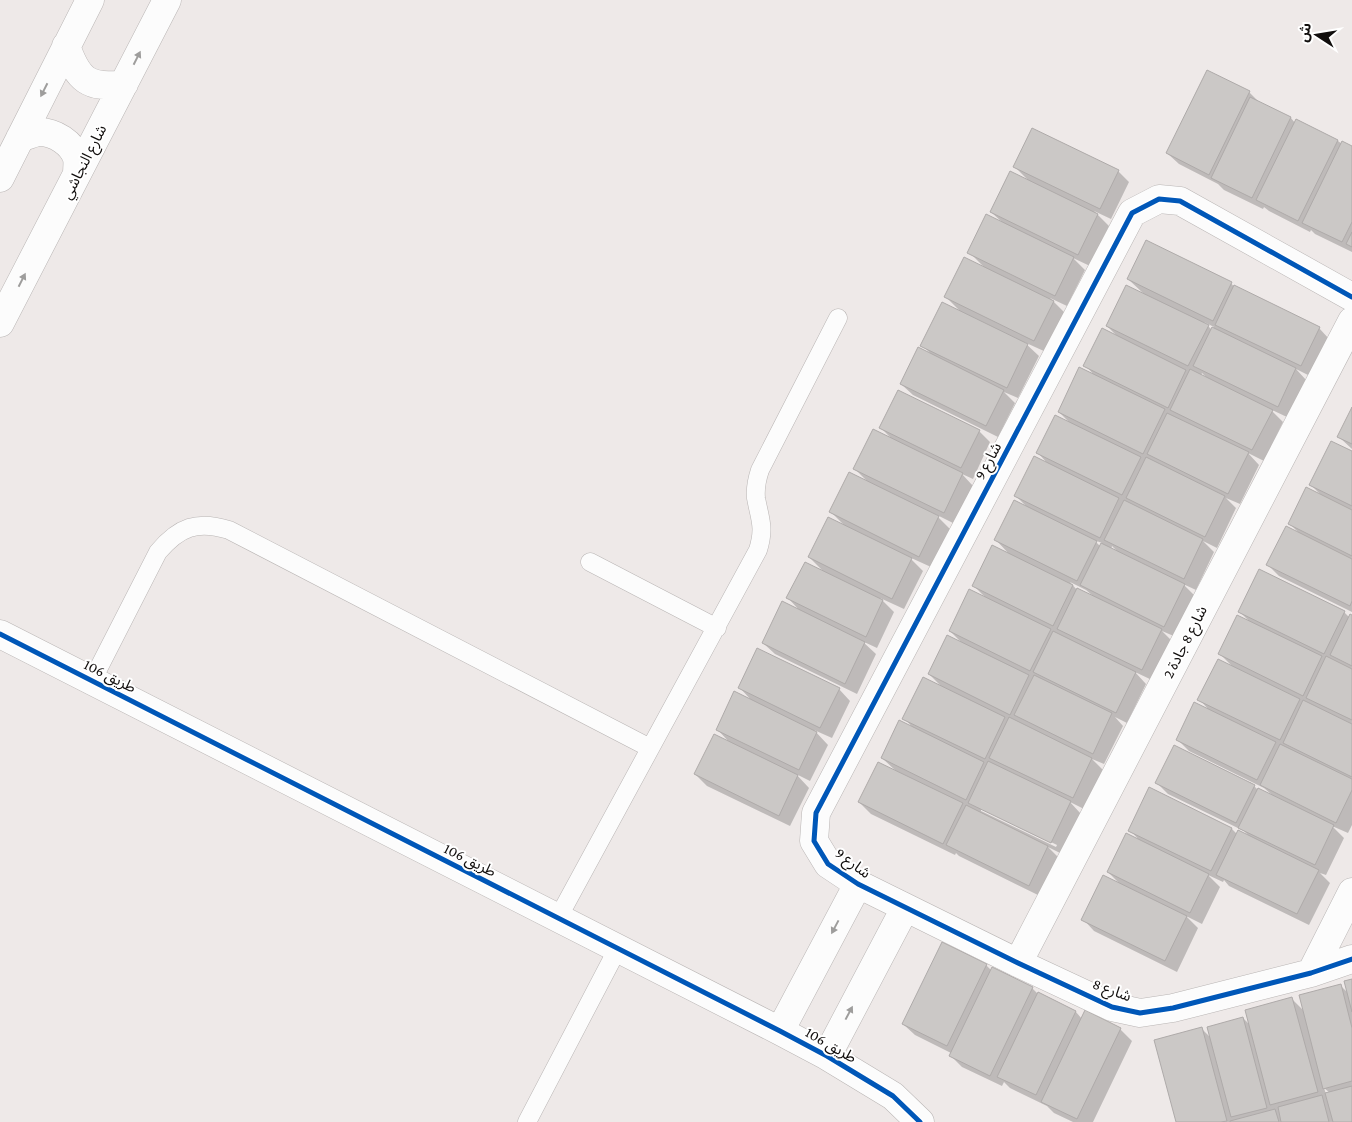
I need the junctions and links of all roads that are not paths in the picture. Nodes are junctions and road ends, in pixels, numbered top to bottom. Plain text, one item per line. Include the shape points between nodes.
1 (90, 0) edge
2 (167, 0) edge
3 (66, 46) junction
4 (124, 84) junction
5 (20, 138) junction
6 (77, 174) junction
7 (0, 178) edge
8 (1352, 297) edge
9 (838, 318) dead end
10 (1352, 321) edge
11 (0, 323) edge
12 (590, 562) dead end
13 (717, 628) junction
14 (0, 634) edge
15 (92, 681) junction
16 (650, 748) junction
17 (858, 884) junction
18 (1352, 892) edge
19 (905, 908) junction
20 (558, 918) junction
21 (618, 948) junction
22 (1352, 959) edge
23 (1018, 963) junction
24 (1311, 973) junction
25 (780, 1031) junction
26 (826, 1056) junction
27 (528, 1122) edge
28 (920, 1122) edge

1 - 3 street
4 -> 2 street, شارع النجاشي
3 - 4 street via 73,64 94,84 106,87
3 -> 5 street
4 - 6 street, شارع النجاشي
5 - 6 street via 37,132 60,138 71,146 77,160
5 - 7 street
11 -> 6 street, شارع النجاشي
8 - 17 street, شارع 9 via 1180,201 1159,199 1132,213 816,813 814,841 828,864
9 - 13 lane via 760,470 756,497 762,536 758,550
10 - 23 street, شارع 8 جادة 2
12 - 13 lane
13 - 16 lane
14 - 15 street, طريق 106
15 - 16 lane via 158,552 182,530 214,525
15 - 20 street, طريق 106
16 - 20 lane
17 - 19 street, شارع 9
17 -> 25 street
18 - 24 street
19 - 23 street, شارع 8
26 -> 19 street, طريق 106
20 - 21 street, طريق 106
21 - 25 street, طريق 106
21 - 27 lane
22 - 24 street, شارع 8
23 - 24 street, شارع 8 via 1112,1007 1140,1013 1173,1008
25 - 26 street, طريق 106
26 - 28 street, طريق 106 via 893,1096

